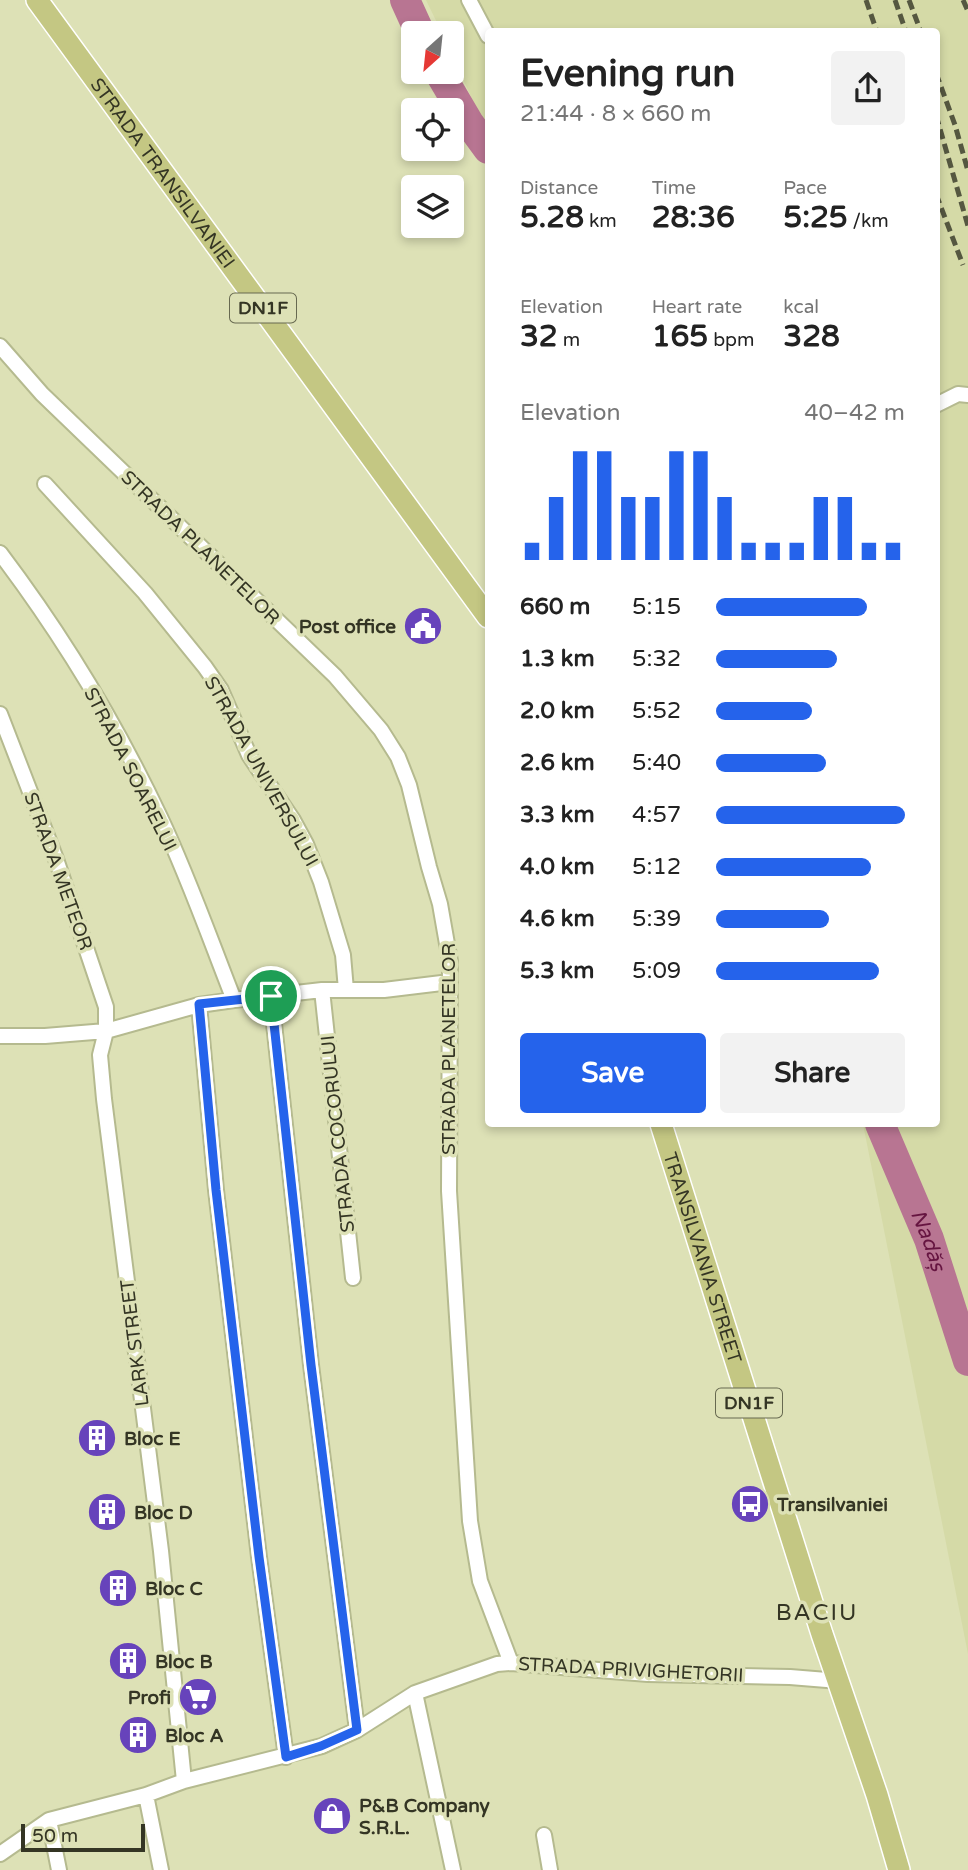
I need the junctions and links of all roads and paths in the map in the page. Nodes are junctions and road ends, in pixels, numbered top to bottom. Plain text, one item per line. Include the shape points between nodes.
1 (37, 0) edge
2 (469, 0) edge
3 (485, 30) edge
4 (0, 346) edge
5 (968, 395) edge
6 (940, 403) edge
7 (45, 484) dead end
8 (0, 553) edge
9 (485, 613) edge
10 (0, 715) edge
11 (450, 982) junction
12 (322, 990) junction
13 (345, 990) junction
14 (271, 996) junction
15 (234, 1000) junction
16 (199, 1004) junction
17 (106, 1031) junction
18 (0, 1036) edge
19 (662, 1127) edge
20 (353, 1278) dead end
21 (510, 1663) junction
22 (839, 1681) junction
23 (415, 1693) junction
24 (357, 1730) junction
25 (286, 1757) junction
26 (184, 1781) junction
27 (146, 1795) junction
28 (49, 1820) junction
29 (544, 1835) dead end
30 (0, 1854) edge
31 (59, 1870) edge
32 (161, 1870) edge
33 (453, 1870) edge
34 (550, 1870) edge
35 (899, 1870) edge

1 - 9 main road, STRADA TRANSILVANIEI / DN1F
2 - 3 street
4 - 11 street, STRADA PLANETELOR via 43,394 335,676 382,730 417,811 447,932
5 - 6 street via 958,394
7 - 13 street, STRADA UNIVERSULUI via 145,593 221,690 249,755 306,844 343,955
8 - 15 street, STRADA SOARELUI via 80,669 120,737 160,818
10 - 17 street, STRADA METEOR via 86,946 106,1007
11 - 13 street
11 - 21 street, STRADA PLANETELOR via 449,1191 470,1521 480,1581
12 - 13 street
12 - 14 street
12 - 20 street, STRADA COCORULUI
14 - 15 street
14 - 24 street
15 - 16 street
16 - 17 street
16 - 25 street via 216,1190
17 - 18 street
17 - 26 street, LARK STREET via 100,1055 104,1099 161,1551
19 - 22 main road, TRANSILVANIA STREET / DN1F
21 - 22 street, STRADA PRIVIGHETORII
21 - 23 street, STRADA PRIVIGHETORII
22 - 35 main road, TRANSILVANIA STREET / DN1F
23 - 24 street, STRADA PRIVIGHETORII
23 - 33 street
24 - 25 street, STRADA PRIVIGHETORII
25 - 26 street, STRADA PRIVIGHETORII
26 - 27 street, STRADA PRIVIGHETORII
27 - 28 street, STRADA PRIVIGHETORII
27 - 32 street
28 - 30 street, STRADA PRIVIGHETORII
28 - 31 street
29 - 34 street

